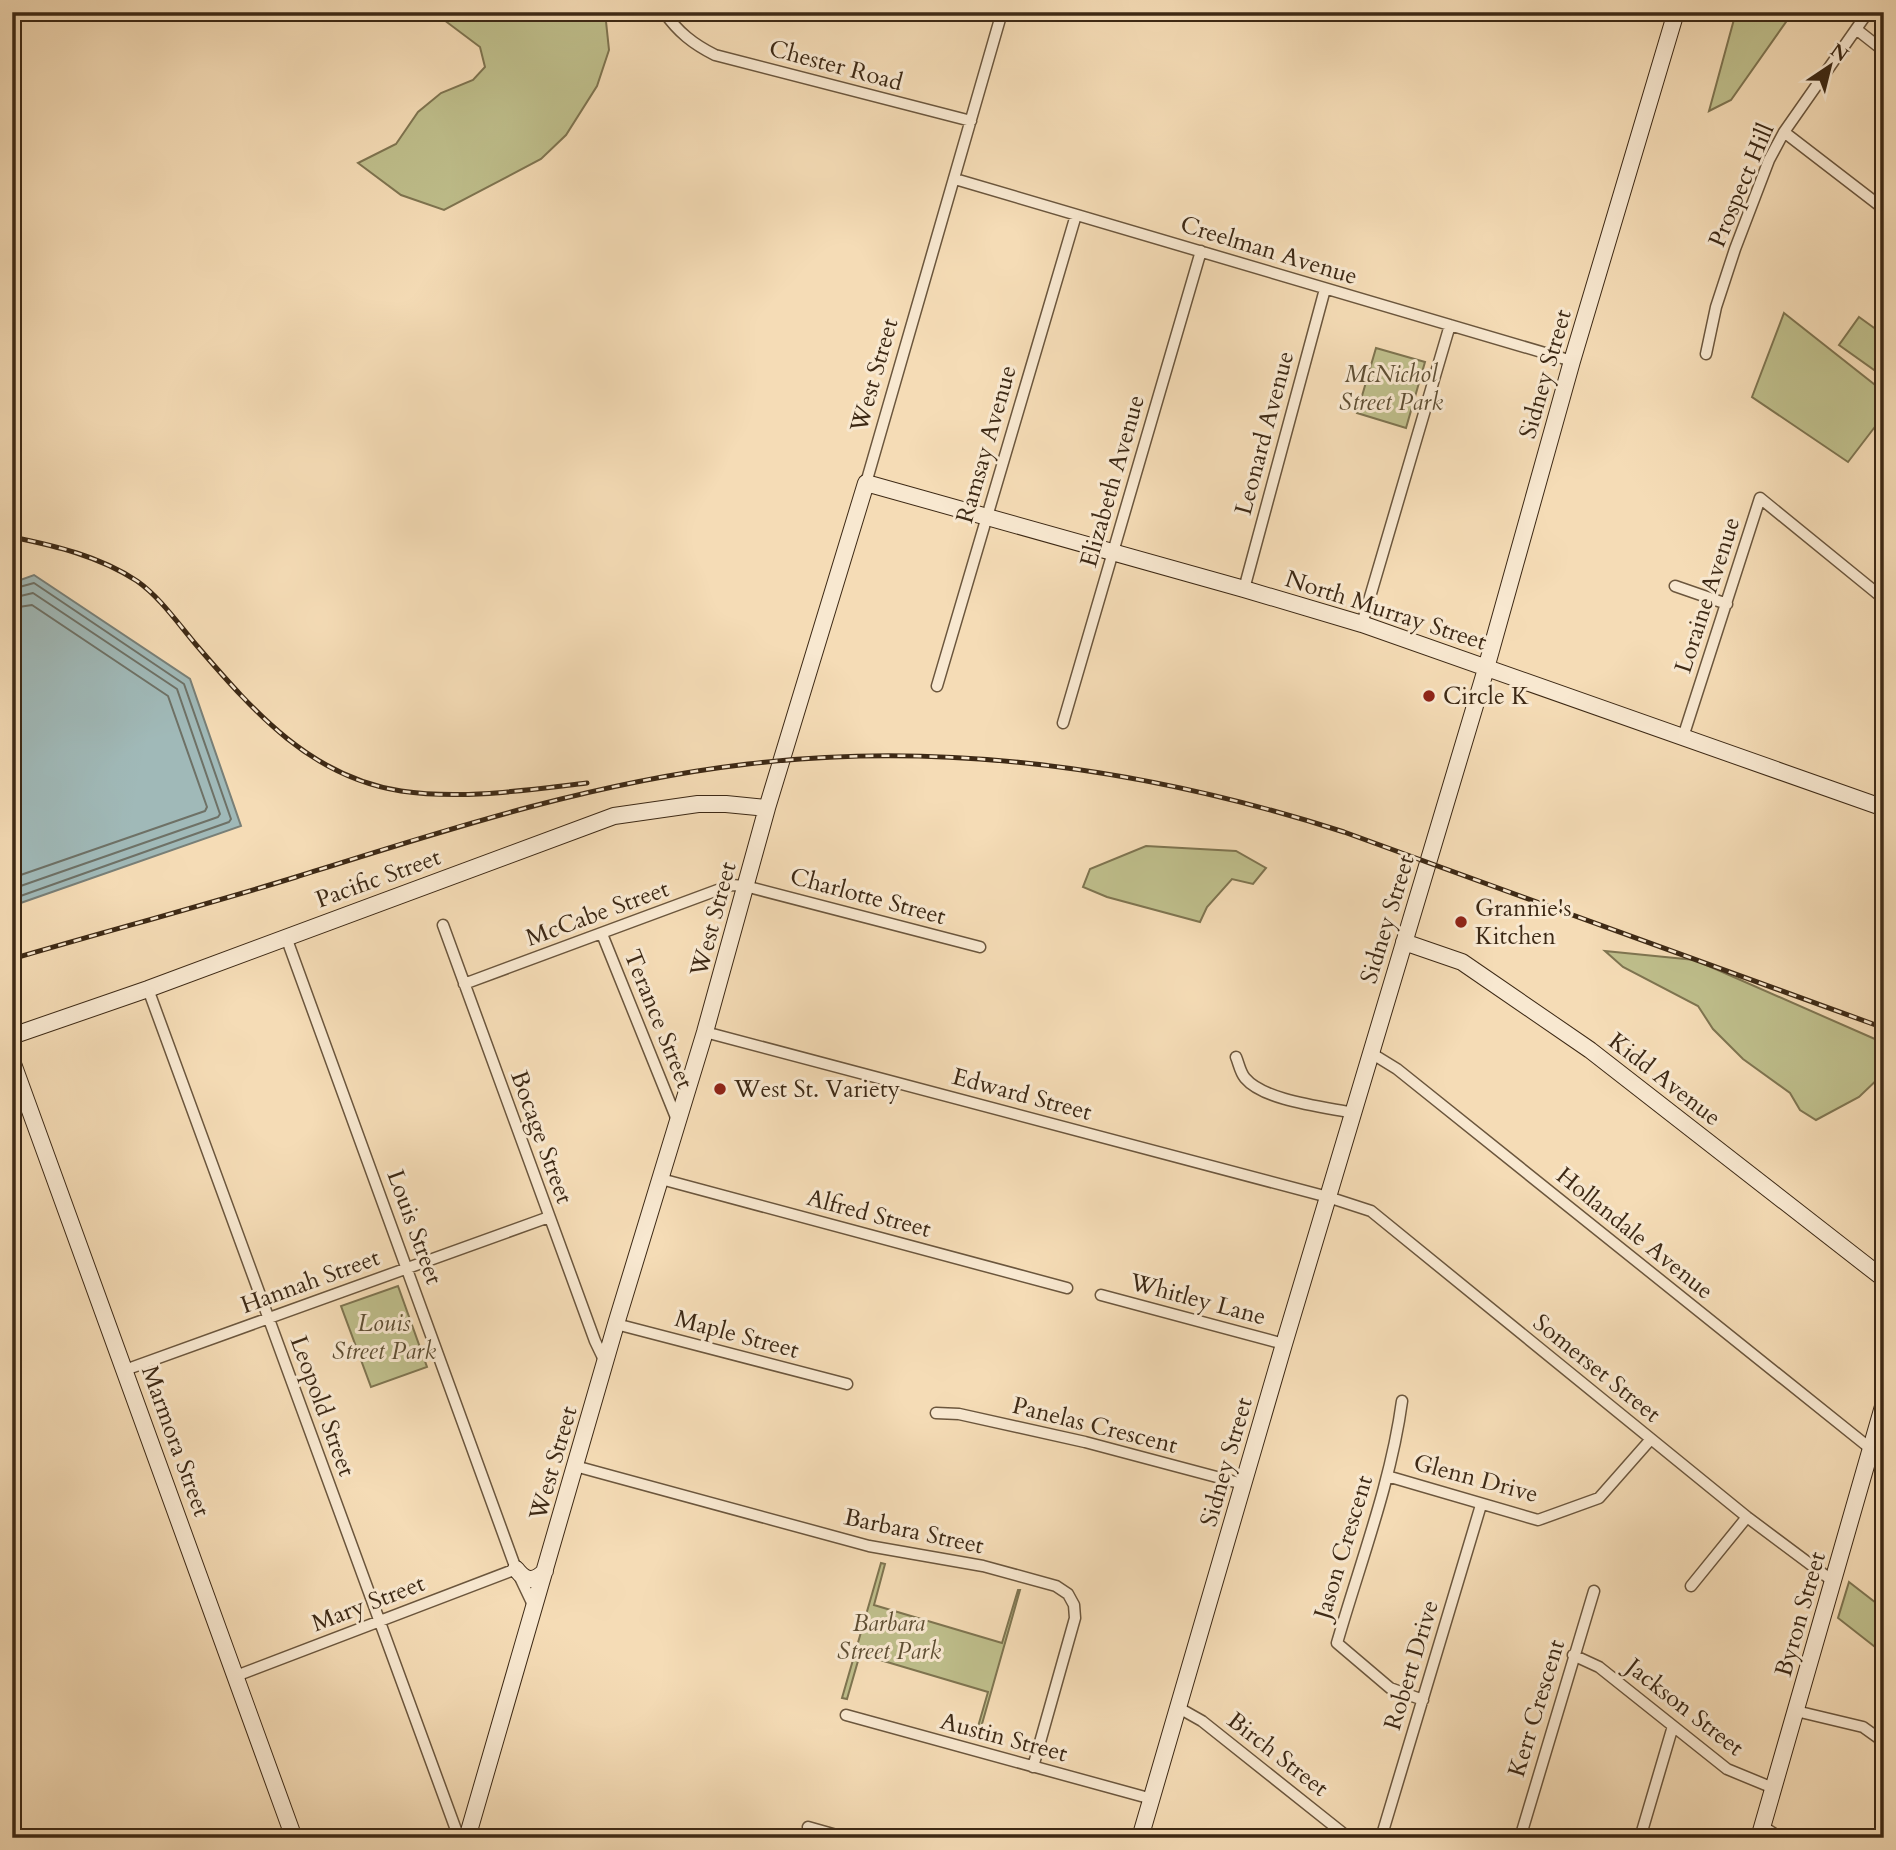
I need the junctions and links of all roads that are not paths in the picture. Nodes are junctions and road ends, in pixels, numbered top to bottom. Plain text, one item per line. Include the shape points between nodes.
1 (664, 12) edge
2 (1002, 12) edge
3 (1676, 12) edge
4 (1868, 12) edge
5 (1856, 29) junction
6 (1884, 51) edge
7 (971, 121) junction
8 (1784, 132) junction
9 (955, 179) junction
10 (1884, 209) edge
11 (1076, 215) junction
12 (1201, 251) junction
13 (1325, 289) junction
14 (1450, 325) junction
15 (1706, 354) dead end
16 (1572, 361) junction
17 (866, 483) junction
18 (987, 516) junction
19 (1113, 552) junction
20 (1675, 586) dead end
21 (1244, 589) junction
22 (1884, 599) edge
23 (1727, 604) junction
24 (1362, 624) junction
25 (1487, 667) junction
26 (937, 686) dead end
27 (1063, 723) dead end
28 (1684, 737) junction
29 (767, 808) junction
30 (1884, 808) edge
31 (745, 886) junction
32 (443, 925) dead end
33 (602, 934) junction
34 (286, 937) junction
35 (1404, 942) junction
36 (980, 947) dead end
37 (464, 984) junction
38 (148, 989) junction
39 (705, 1032) junction
40 (12, 1036) edge
41 (1371, 1053) junction
42 (1236, 1057) dead end
43 (12, 1061) edge
44 (1354, 1113) junction
45 (677, 1120) junction
46 (661, 1180) junction
47 (1328, 1197) junction
48 (549, 1217) junction
49 (408, 1267) junction
50 (1884, 1279) edge
51 (1067, 1288) dead end
52 (1101, 1295) dead end
53 (269, 1318) junction
54 (616, 1324) junction
55 (1284, 1344) junction
56 (606, 1362) junction
57 (125, 1370) junction
58 (847, 1384) dead end
59 (1402, 1401) dead end
60 (1884, 1403) edge
61 (936, 1413) dead end
62 (1651, 1439) junction
63 (1871, 1449) junction
64 (575, 1466) junction
65 (1387, 1476) junction
66 (1243, 1484) junction
67 (1481, 1505) junction
68 (1747, 1517) junction
69 (516, 1569) junction
70 (545, 1571) junction
71 (1834, 1582) junction
72 (1691, 1586) dead end
73 (1594, 1591) dead end
74 (535, 1609) junction
75 (380, 1621) junction
76 (1573, 1656) junction
77 (236, 1676) junction
78 (1423, 1700) junction
79 (1179, 1708) junction
80 (1796, 1711) junction
81 (846, 1716) dead end
82 (1673, 1726) junction
83 (1884, 1742) edge
84 (1033, 1767) junction
85 (1773, 1788) junction
86 (1152, 1799) junction
87 (808, 1827) dead end
88 (1761, 1832) edge
89 (295, 1838) edge
90 (459, 1838) edge
91 (467, 1838) edge
92 (847, 1838) edge
93 (1140, 1838) edge
94 (1349, 1838) edge
95 (1381, 1838) edge
96 (1520, 1838) edge
97 (1640, 1838) edge
98 (1781, 1838) edge

1 - 7 street, Chester Road via 693,44 715,55
2 - 7 street, West Street
3 - 16 street, Sidney Street
4 - 5 street, Prospect Hill
5 - 6 street
5 - 8 street, Prospect Hill
7 - 9 street, West Street
8 - 10 street
8 - 15 street, Prospect Hill via 1735,249
9 - 11 street, Creelman Avenue
9 - 17 street, West Street
11 - 12 street, Creelman Avenue
11 - 18 street, Ramsay Avenue
12 - 13 street, Creelman Avenue
12 - 19 street, Elizabeth Avenue
13 - 14 street, Creelman Avenue
13 - 21 street, Leonard Avenue
14 - 16 street, Creelman Avenue
14 - 24 street
16 - 25 street, Sidney Street
17 - 18 street, North Murray Street
17 - 29 street, West Street
18 - 19 street, North Murray Street
18 - 26 street, Ramsay Avenue
19 - 21 street, North Murray Street
19 - 27 street, Elizabeth Avenue
20 - 23 street
21 - 24 street, North Murray Street
22 - 23 street, Loraine Avenue via 1760,498
23 - 28 street, Loraine Avenue
24 - 25 street, North Murray Street
25 - 28 street, North Murray Street
25 - 35 street, Sidney Street
28 - 30 street, North Murray Street
29 - 31 street, West Street
29 - 34 street, Pacific Street via 698,804 614,816
31 - 33 street, McCabe Street via 731,885
31 - 36 street, Charlotte Street
31 - 39 street, West Street
32 - 37 street, Bocage Street
33 - 37 street, McCabe Street
33 - 45 street, Terance Street
34 - 38 street, Pacific Street
34 - 49 street, Louis Street
35 - 41 street, Sidney Street
35 - 50 street, Kidd Avenue via 1462,962 1590,1049
37 - 48 street, Bocage Street
38 - 40 street, Pacific Street
38 - 53 street, Leopold Street
39 - 45 street, West Street
39 - 47 street, Edward Street
41 - 44 street, Sidney Street
41 - 63 street, Hollandale Avenue via 1398,1069
42 - 44 street via 1246,1079 1262,1090
43 - 57 street, Marmora Street
44 - 47 street, Sidney Street
45 - 46 street, West Street
46 - 51 street, Alfred Street
46 - 54 street, West Street
47 - 55 street, Sidney Street
47 - 62 street, Somerset Street via 1371,1211
48 - 49 street, Hannah Street
48 - 56 street, Bocage Street
49 - 53 street, Hannah Street
49 - 69 street, Louis Street
52 - 55 street, Whitley Lane
53 - 57 street, Hannah Street
53 - 75 street, Leopold Street
54 - 56 street, West Street
54 - 58 street, Maple Street
55 - 66 street, Sidney Street
56 - 64 street, West Street
57 - 77 street, Marmora Street
59 - 65 street, Jason Crescent
60 - 63 street, Byron Street
61 - 66 street, Panelas Crescent via 1085,1442
62 - 67 street, Glenn Drive via 1598,1498 1538,1520
62 - 68 street, Somerset Street
63 - 71 street, Byron Street
64 - 70 street, West Street
64 - 84 street, Barbara Street via 869,1546 983,1566 1056,1586 1068,1594 1075,1618
65 - 67 street, Glenn Drive
65 - 78 street, Jason Crescent via 1337,1643 1390,1688
66 - 79 street, Sidney Street
67 - 78 street, Robert Drive
68 - 71 street, Somerset Street
68 - 72 street
69 - 70 street via 529,1580
69 - 74 street, Louis Street
69 - 75 street, Mary Street
70 - 74 street, West Street
71 - 80 street, Byron Street
73 - 76 street, Kerr Crescent
74 - 91 street, West Street
75 - 77 street, Mary Street
75 - 90 street, Leopold Street
76 - 82 street, Jackson Street via 1599,1667
76 - 96 street, Kerr Crescent
77 - 89 street, Marmora Street
78 - 95 street, Robert Drive
79 - 86 street, Sidney Street
79 - 94 street, Birch Street via 1202,1721
80 - 83 street via 1863,1727
80 - 85 street, Byron Street
81 - 84 street, Austin Street
82 - 85 street, Jackson Street via 1727,1769
82 - 97 street
84 - 86 street, Austin Street
85 - 88 street, Byron Street
86 - 93 street, Sidney Street
87 - 92 street
88 - 98 street

